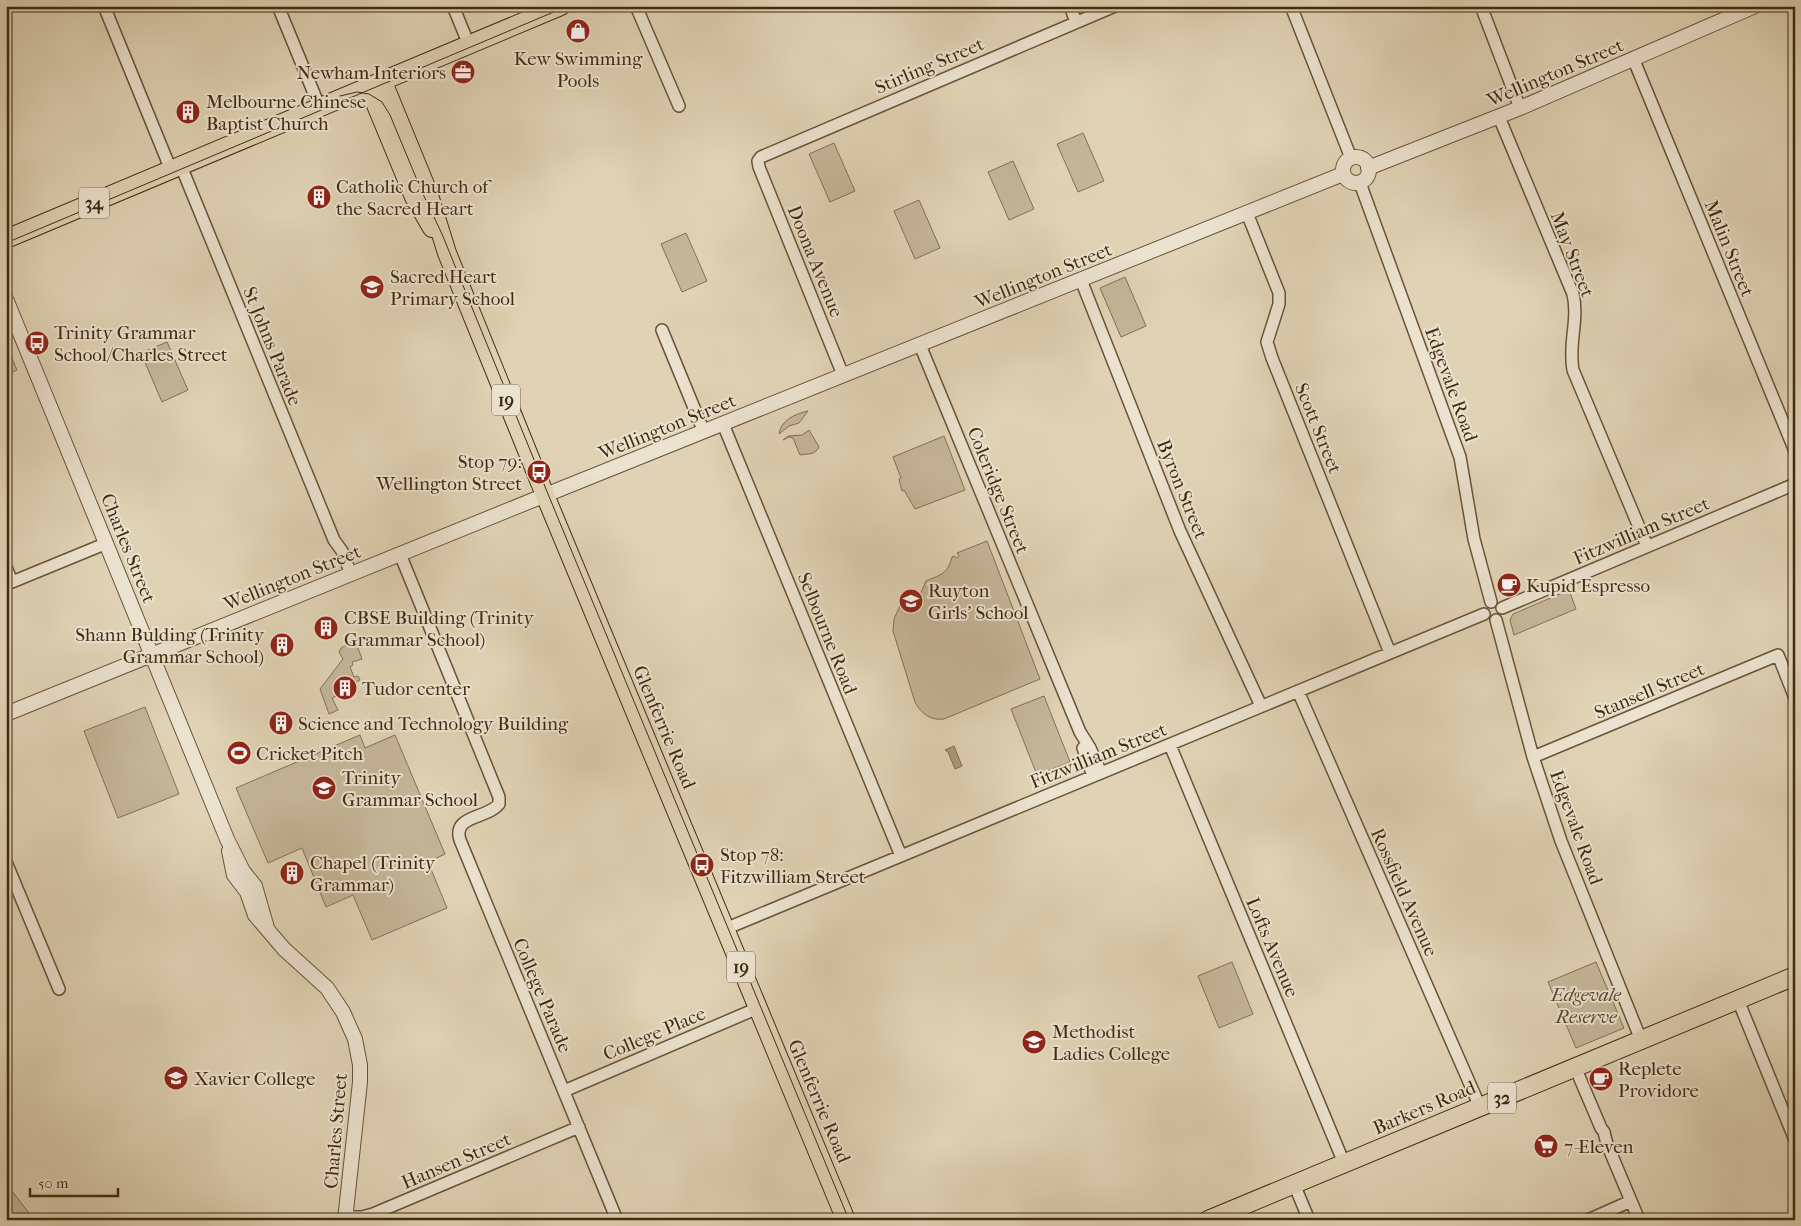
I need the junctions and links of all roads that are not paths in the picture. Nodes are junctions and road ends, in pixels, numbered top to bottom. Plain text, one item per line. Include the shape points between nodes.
1 (104, 6) edge
2 (278, 6) edge
3 (453, 6) edge
4 (561, 6) edge
5 (636, 6) edge
6 (1070, 6) edge
7 (1115, 6) edge
8 (1292, 6) edge
9 (1481, 6) edge
10 (1755, 6) edge
11 (1076, 22) junction
12 (470, 45) junction
13 (1633, 58) junction
14 (376, 85) junction
15 (679, 106) dead end
16 (320, 108) junction
17 (1520, 108) junction
18 (1499, 117) junction
19 (1351, 158) junction
20 (759, 159) joint
21 (176, 168) junction
22 (1368, 168) junction
23 (1343, 174) junction
24 (1360, 182) junction
25 (1247, 213) junction
26 (6, 239) edge
27 (1081, 280) junction
28 (6, 299) edge
29 (662, 330) dead end
30 (920, 345) junction
31 (843, 375) junction
32 (723, 424) junction
33 (704, 432) junction
34 (1795, 451) edge
35 (1795, 484) edge
36 (545, 495) junction
37 (107, 543) junction
38 (1647, 546) junction
39 (400, 554) junction
40 (6, 568) edge
41 (347, 575) junction
42 (1496, 605) junction
43 (1484, 614) junction
44 (1496, 620) junction
45 (1390, 653) junction
46 (152, 654) junction
47 (1298, 691) junction
48 (1795, 698) edge
49 (1261, 706) junction
50 (6, 714) edge
51 (1170, 744) junction
52 (1533, 757) junction
53 (1097, 774) junction
54 (900, 856) junction
55 (6, 862) edge
56 (725, 929) junction
57 (1795, 976) edge
58 (60, 989) dead end
59 (1738, 1000) junction
60 (758, 1008) junction
61 (1641, 1040) junction
62 (1575, 1067) junction
63 (564, 1090) junction
64 (1480, 1107) junction
65 (578, 1127) junction
66 (1795, 1140) edge
67 (1344, 1163) junction
68 (1294, 1184) junction
69 (1631, 1201) junction
70 (345, 1218) edge
71 (617, 1220) edge
72 (846, 1220) edge
73 (1208, 1220) edge
74 (1309, 1220) edge
75 (1588, 1220) edge
76 (1639, 1220) edge

1 - 21 street, St Johns Parade
2 - 16 street
3 - 12 street
4 - 12 main road, 34
5 - 15 street
6 - 11 street
7 - 11 street, Stirling Street
8 - 19 street
9 - 17 street
10 - 13 street, Wellington Street
11 - 20 street, Stirling Street via 768,152
12 - 14 main road, 34
13 - 17 street, Wellington Street
13 - 34 street, Malin Street
14 - 16 main road, 34
14 - 36 main road, Glenferrie Road / 19 via 428,192 445,250
16 - 21 main road, 34
17 - 18 street, Wellington Street
18 - 22 street, Wellington Street
18 - 38 street, May Street via 1573,294 1576,308 1570,357 1573,370
19 - 22 street via 1360,158
19 - 23 street via 1343,167
20 - 31 street, Doona Avenue via 759,168
21 - 26 main road, 34
21 - 41 street, St Johns Parade via 334,540 335,553
22 - 24 street via 1366,178
23 - 24 street via 1349,182
23 - 25 street, Wellington Street
24 - 42 street, Edgevale Road via 1460,457 1474,539
25 - 27 street, Wellington Street
25 - 45 street, Scott Street via 1279,293 1279,304 1267,342 1272,358
27 - 30 street, Wellington Street
27 - 49 street, Byron Street via 1180,531
28 - 37 street, Charles Street
29 - 33 street
30 - 31 street, Wellington Street
30 - 53 street, Coleridge Street via 1080,732 1083,750
31 - 32 street, Wellington Street
32 - 33 street, Wellington Street
32 - 54 street, Selbourne Road
33 - 36 street, Wellington Street
35 - 38 street, Fitzwilliam Street
36 - 39 street, Wellington Street
36 - 56 main road, Glenferrie Road / 19
37 - 40 street via 12,582
37 - 46 street, Charles Street
38 - 42 street, Fitzwilliam Street
39 - 41 street, Wellington Street
39 - 63 street, College Parade via 499,797 499,804 493,810 464,822 458,829 458,836
41 - 46 street, Wellington Street
42 - 43 street via 1485,608
42 - 44 street via 1502,614
43 - 44 street via 1489,620
43 - 45 street, Fitzwilliam Street
44 - 52 street, Edgevale Road
45 - 47 street, Fitzwilliam Street
46 - 50 street, Wellington Street
46 - 70 street, Charles Street via 227,838 258,893 267,928 327,988 355,1039 360,1082
47 - 49 street, Fitzwilliam Street
47 - 64 street, Rossfield Avenue
48 - 52 street, Stansell Street via 1778,655
49 - 51 street, Fitzwilliam Street
51 - 53 street, Fitzwilliam Street
51 - 67 street, Lofts Avenue
52 - 61 street, Edgevale Road via 1561,841
53 - 54 street, Fitzwilliam Street
54 - 56 street, Fitzwilliam Street
55 - 58 street
56 - 60 main road, Glenferrie Road / 19
57 - 59 main road, Barkers Road / 32
59 - 61 main road, Barkers Road / 32
59 - 66 street
60 - 63 street, College Place
60 - 72 main road, Glenferrie Road / 19
61 - 62 main road, Barkers Road / 32
62 - 64 main road, Barkers Road / 32
62 - 69 street
63 - 65 street, College Parade
64 - 67 main road, Barkers Road / 32
65 - 70 street, Hansen Street via 373,1214
65 - 71 street, College Parade
67 - 68 main road, Barkers Road / 32
68 - 73 main road, Barkers Road / 32
68 - 74 street
69 - 75 street
69 - 76 street

